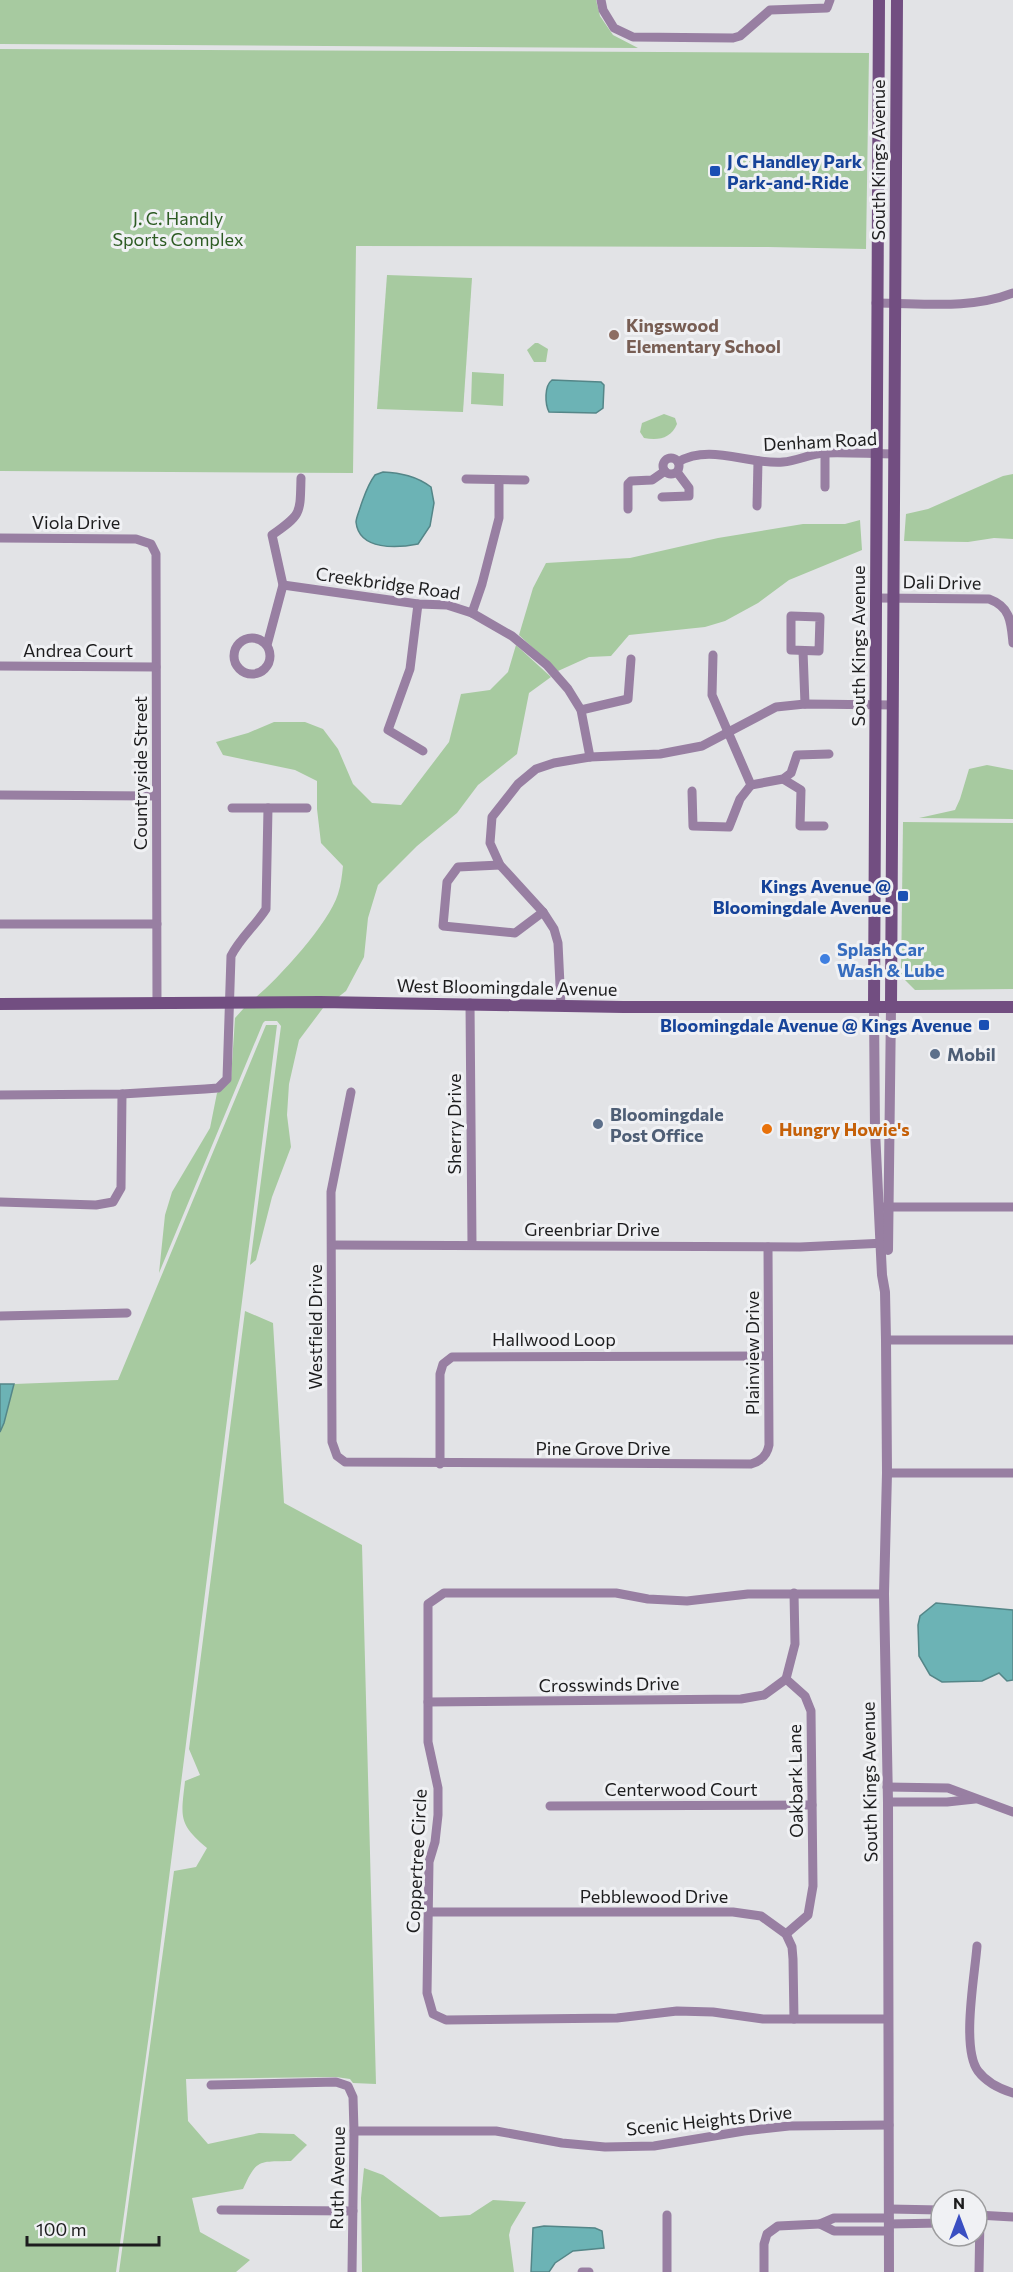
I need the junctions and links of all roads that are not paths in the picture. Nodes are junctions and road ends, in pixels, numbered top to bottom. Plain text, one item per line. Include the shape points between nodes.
1 (601, 0) edge
2 (830, 0) edge
3 (879, 0) edge
4 (897, 0) edge
5 (807, 4) edge
6 (1013, 293) edge
7 (876, 303) junction
8 (895, 303) junction
9 (825, 453) junction
10 (877, 454) junction
11 (895, 454) junction
12 (758, 461) junction
13 (677, 467) junction
14 (665, 471) junction
15 (301, 478) dead end
16 (466, 479) dead end
17 (499, 480) junction
18 (525, 480) dead end
19 (825, 487) dead end
20 (662, 497) dead end
21 (757, 506) dead end
22 (628, 509) dead end
23 (0, 538) edge
24 (151, 544) joint
25 (283, 585) junction
26 (876, 598) junction
27 (893, 598) junction
28 (418, 604) junction
29 (472, 613) junction
30 (1013, 643) edge
31 (267, 645) junction
32 (803, 651) junction
33 (713, 655) dead end
34 (631, 659) dead end
35 (0, 666) edge
36 (156, 667) junction
37 (805, 704) junction
38 (876, 705) junction
39 (893, 705) junction
40 (581, 710) junction
41 (728, 734) junction
42 (423, 751) dead end
43 (829, 754) dead end
44 (590, 757) junction
45 (783, 779) junction
46 (751, 785) junction
47 (692, 791) dead end
48 (0, 795) edge
49 (156, 796) junction
50 (232, 808) dead end
51 (268, 808) junction
52 (307, 808) dead end
53 (824, 826) dead end
54 (500, 865) junction
55 (543, 912) junction
56 (0, 924) edge
57 (157, 924) junction
58 (231, 1003) junction
59 (470, 1003) junction
60 (0, 1004) edge
61 (157, 1004) junction
62 (561, 1006) junction
63 (874, 1007) junction
64 (891, 1007) junction
65 (1013, 1007) edge
66 (351, 1092) dead end
67 (122, 1094) junction
68 (0, 1095) edge
69 (0, 1202) edge
70 (884, 1207) junction
71 (1013, 1207) edge
72 (332, 1245) junction
73 (472, 1245) junction
74 (884, 1245) junction
75 (768, 1247) junction
76 (127, 1313) dead end
77 (0, 1316) edge
78 (886, 1340) junction
79 (1013, 1340) edge
80 (768, 1356) junction
81 (764, 1458) joint
82 (441, 1464) junction
83 (887, 1473) junction
84 (1013, 1473) edge
85 (794, 1593) junction
86 (884, 1594) junction
87 (786, 1679) junction
88 (428, 1702) junction
89 (888, 1787) junction
90 (977, 1799) junction
91 (888, 1802) junction
92 (812, 1805) junction
93 (550, 1806) dead end
94 (1013, 1812) edge
95 (429, 1912) junction
96 (786, 1934) junction
97 (977, 1946) dead end
98 (794, 2019) junction
99 (888, 2019) junction
100 (211, 2085) dead end
101 (1013, 2093) edge
102 (889, 2125) junction
103 (354, 2131) junction
104 (221, 2210) dead end
105 (353, 2211) junction
106 (929, 2212) edge
107 (667, 2215) dead end
108 (989, 2217) edge
109 (1013, 2217) edge
110 (889, 2220) junction
111 (929, 2222) edge
112 (979, 2248) edge
113 (352, 2272) edge
114 (582, 2272) edge
115 (589, 2272) edge
116 (667, 2272) edge
117 (764, 2272) edge
118 (889, 2272) edge
119 (979, 2272) edge

1 - 5 street via 614,28 633,37 733,38 770,10
2 - 5 street via 827,8
3 - 7 main road, South Kings Avenue
4 - 8 main road, South Kings Avenue
6 - 8 street via 966,304
7 - 8 street
7 - 10 main road, South Kings Avenue
8 - 11 main road, South Kings Avenue
9 - 10 street, Denham Road
9 - 12 street, Denham Road via 784,462
9 - 19 street
10 - 11 street, Denham Road
10 - 26 main road, South Kings Avenue
11 - 27 main road, South Kings Avenue
12 - 13 street, Denham Road via 690,455
12 - 21 street
13 - 14 street, Denham Road via 671,474
13 - 14 street, Denham Road via 673,459 666,461
13 - 20 street via 689,496
14 - 22 street via 652,480 628,484
15 - 25 street via 297,517 272,535
16 - 17 street
17 - 18 street
17 - 29 street via 499,518
23 - 24 street, Viola Drive via 136,539
24 - 36 street, Countryside Street via 156,554
25 - 28 street, Creekbridge Road
25 - 31 street
26 - 27 street, Dali Drive
26 - 38 main road, South Kings Avenue
27 - 30 street, Dali Drive via 993,600 1009,615
27 - 39 main road, South Kings Avenue
28 - 29 street, Creekbridge Road via 447,605
28 - 42 street via 410,669 388,730
29 - 40 street, Creekbridge Road via 512,636 547,665
31 - 31 street via 251,637 240,641 233,657 238,668 249,674 266,668 271,656
32 - 32 street via 790,651 791,616 820,616 819,651
32 - 37 street
33 - 41 street via 712,695
34 - 40 street via 628,699
35 - 36 street, Andrea Court
36 - 49 street, Countryside Street
37 - 38 street
37 - 41 street via 776,707
38 - 39 street
38 - 63 main road, South Kings Avenue
39 - 64 main road, South Kings Avenue
40 - 44 street, Creekbridge Road
41 - 44 street via 702,746 660,754
41 - 46 street
43 - 45 street via 797,755 791,773
44 - 54 street via 536,769 518,784 492,817 490,843
45 - 46 street
45 - 53 street via 801,790 801,826
46 - 47 street via 740,799 729,827 693,826
48 - 49 street
49 - 57 street, Countryside Street
50 - 51 street
51 - 52 street
51 - 58 street via 266,909 238,941 231,956
54 - 55 street
54 - 55 street via 458,867 447,882 442,926 515,933
55 - 62 street via 558,943
56 - 57 street
57 - 61 street, Countryside Street
58 - 59 main road, West Bloomingdale Avenue
58 - 61 main road, West Bloomingdale Avenue
58 - 67 street via 227,1079 218,1088
59 - 62 main road, West Bloomingdale Avenue
59 - 73 street, Sherry Drive
60 - 61 main road, West Bloomingdale Avenue
62 - 63 main road, West Bloomingdale Avenue
63 - 64 main road, West Bloomingdale Avenue
63 - 70 street, South Kings Avenue via 875,1131
64 - 65 main road, West Bloomingdale Avenue
64 - 70 street, South Kings Avenue
66 - 72 street, Westfield Drive via 331,1192
67 - 68 street
67 - 69 street via 121,1188 113,1202
70 - 71 street
70 - 74 street, South Kings Avenue
72 - 73 street, Greenbriar Drive
72 - 82 street, Westfield Drive via 335,1452 340,1460 351,1464
73 - 75 street, Greenbriar Drive
74 - 75 street, Greenbriar Drive
74 - 78 street, South Kings Avenue
75 - 80 street, Plainview Drive
76 - 77 street
78 - 79 street
78 - 83 street, South Kings Avenue
80 - 81 street, Plainview Drive via 768,1445
80 - 82 street, Hallwood Loop via 452,1357 442,1364 440,1374
81 - 82 street, Pine Grove Drive via 751,1464
83 - 84 street
83 - 86 street, South Kings Avenue
85 - 86 street, Coppertree Circle
85 - 87 street via 795,1644
85 - 88 street, Coppertree Circle via 687,1601 616,1593 444,1593 428,1604
86 - 89 street, South Kings Avenue
87 - 88 street, Crosswinds Drive via 764,1695 741,1699
87 - 92 street, Oakbark Lane via 805,1696 811,1711
88 - 95 street, Coppertree Circle via 428,1742 438,1797 435,1842 429,1862
89 - 90 street via 948,1788
89 - 91 street, South Kings Avenue
90 - 91 street
90 - 94 street
91 - 99 street, South Kings Avenue
92 - 93 street, Centerwood Court
92 - 96 street, Oakbark Lane via 812,1896 808,1915
95 - 96 street, Pebblewood Drive via 733,1912 761,1916
95 - 98 street, Coppertree Circle via 427,1993 433,2014 446,2020 617,2018 677,2011
96 - 98 street via 792,1947
97 - 101 street via 970,2047 977,2070 997,2088
98 - 99 street, Coppertree Circle
99 - 102 street, South Kings Avenue
100 - 103 street, Ruth Avenue via 336,2082 348,2086 353,2097
102 - 103 street, Scenic Heights Drive via 789,2126 654,2146 605,2147 496,2131
102 - 110 street, South Kings Avenue
103 - 105 street, Ruth Avenue
104 - 105 street
105 - 113 street, Ruth Avenue
106 - 110 street
107 - 116 street
108 - 109 street
110 - 111 street
110 - 117 street via 834,2231 820,2224 778,2226 767,2234
110 - 118 street, South Kings Avenue
112 - 119 street
114 - 115 street

